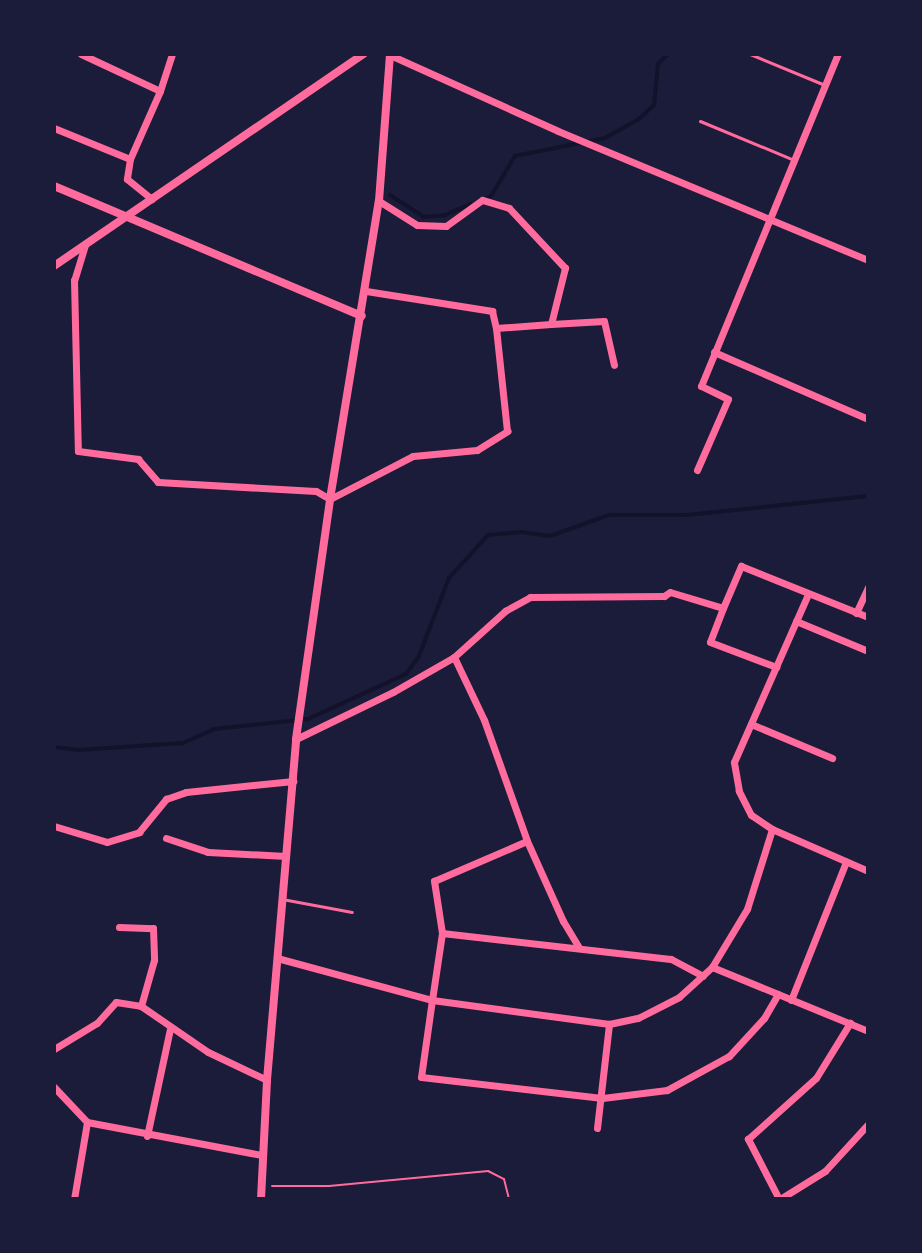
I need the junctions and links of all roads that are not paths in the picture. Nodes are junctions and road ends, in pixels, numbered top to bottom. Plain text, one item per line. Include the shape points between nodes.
1 (81, 54) edge
2 (172, 54) edge
3 (364, 54) edge
4 (750, 54) edge
5 (838, 54) edge
6 (390, 55) edge
7 (825, 85) junction
8 (160, 91) junction
9 (700, 121) dead end
10 (54, 128) edge
11 (130, 159) junction
12 (794, 160) junction
13 (54, 186) edge
14 (152, 199) junction
15 (379, 201) junction
16 (127, 217) junction
17 (769, 219) junction
18 (85, 245) junction
19 (868, 260) edge
20 (54, 266) edge
21 (366, 291) junction
22 (362, 316) junction
23 (551, 324) junction
24 (496, 328) junction
25 (714, 352) junction
26 (614, 365) dead end
27 (868, 419) edge
28 (697, 470) dead end
29 (330, 499) junction
30 (868, 587) edge
31 (808, 594) junction
32 (723, 608) junction
33 (856, 613) junction
34 (868, 617) edge
35 (796, 621) junction
36 (868, 651) edge
37 (454, 657) junction
38 (776, 667) junction
39 (751, 724) junction
40 (296, 739) junction
41 (832, 758) dead end
42 (293, 781) junction
43 (54, 826) edge
44 (772, 829) junction
45 (166, 838) dead end
46 (527, 841) junction
47 (286, 856) junction
48 (846, 862) junction
49 (868, 871) edge
50 (282, 899) junction
51 (352, 912) dead end
52 (119, 927) dead end
53 (442, 933) junction
54 (579, 948) junction
55 (277, 958) junction
56 (712, 967) junction
57 (703, 976) junction
58 (778, 994) junction
59 (432, 1000) junction
60 (791, 1000) junction
61 (141, 1006) junction
62 (850, 1023) junction
63 (609, 1024) junction
64 (170, 1029) junction
65 (868, 1031) edge
66 (54, 1049) edge
67 (267, 1080) junction
68 (54, 1087) edge
69 (602, 1098) junction
70 (87, 1122) junction
71 (868, 1124) edge
72 (597, 1128) dead end
73 (147, 1136) junction
74 (262, 1155) junction
75 (74, 1199) edge
76 (261, 1199) edge
77 (780, 1199) edge

1 - 8 street
2 - 8 street
3 - 14 street
4 - 7 lane
5 - 7 street
6 - 15 street
6 - 17 street
7 - 12 street
8 - 11 street
9 - 12 lane
10 - 11 street
11 - 14 street via 127,179
12 - 17 street
13 - 16 street
14 - 16 street
15 - 21 street
15 - 23 street via 417,225 446,226 482,200 509,208 565,268
16 - 18 street
16 - 22 street
17 - 19 street
17 - 25 street
18 - 20 street
18 - 29 street via 74,280 78,451 138,459 158,482 316,491
21 - 22 street
21 - 24 street via 492,311
22 - 29 street
23 - 24 street
23 - 26 street via 604,321
24 - 29 street via 507,431 477,450 413,456
25 - 27 street
25 - 28 street via 701,386 728,399
29 - 40 street
30 - 33 street
31 - 32 street via 741,566
31 - 33 street
31 - 35 street
32 - 37 street via 670,592 530,597 505,611
32 - 38 street via 710,642
33 - 34 street
35 - 36 street
35 - 38 street
37 - 40 street
37 - 46 street via 484,720
38 - 39 street
39 - 41 street
39 - 44 street via 734,762 739,791 751,815
40 - 42 street
42 - 43 street via 186,792 166,799 139,832 107,842
42 - 47 street
44 - 48 street
44 - 56 street via 747,909
45 - 47 street via 208,852
46 - 53 street via 434,881
46 - 54 street
47 - 50 street
48 - 49 street
48 - 60 street
50 - 51 lane
50 - 55 street
52 - 61 street via 153,928 154,960
53 - 54 street
53 - 59 street
54 - 57 street via 671,959
55 - 59 street
55 - 67 street
56 - 57 street
56 - 58 street
57 - 63 street via 679,997 638,1018
58 - 60 street
58 - 69 street via 729,1056 667,1090
59 - 63 street
59 - 69 street via 421,1077
60 - 62 street
61 - 64 street
61 - 66 street via 116,1002 97,1023
62 - 65 street
62 - 77 street via 816,1078 748,1139
63 - 69 street
64 - 67 street
64 - 73 street
67 - 74 street
68 - 70 street
69 - 72 street
70 - 73 street
70 - 75 street
71 - 77 street via 825,1171
73 - 74 street
74 - 76 street

